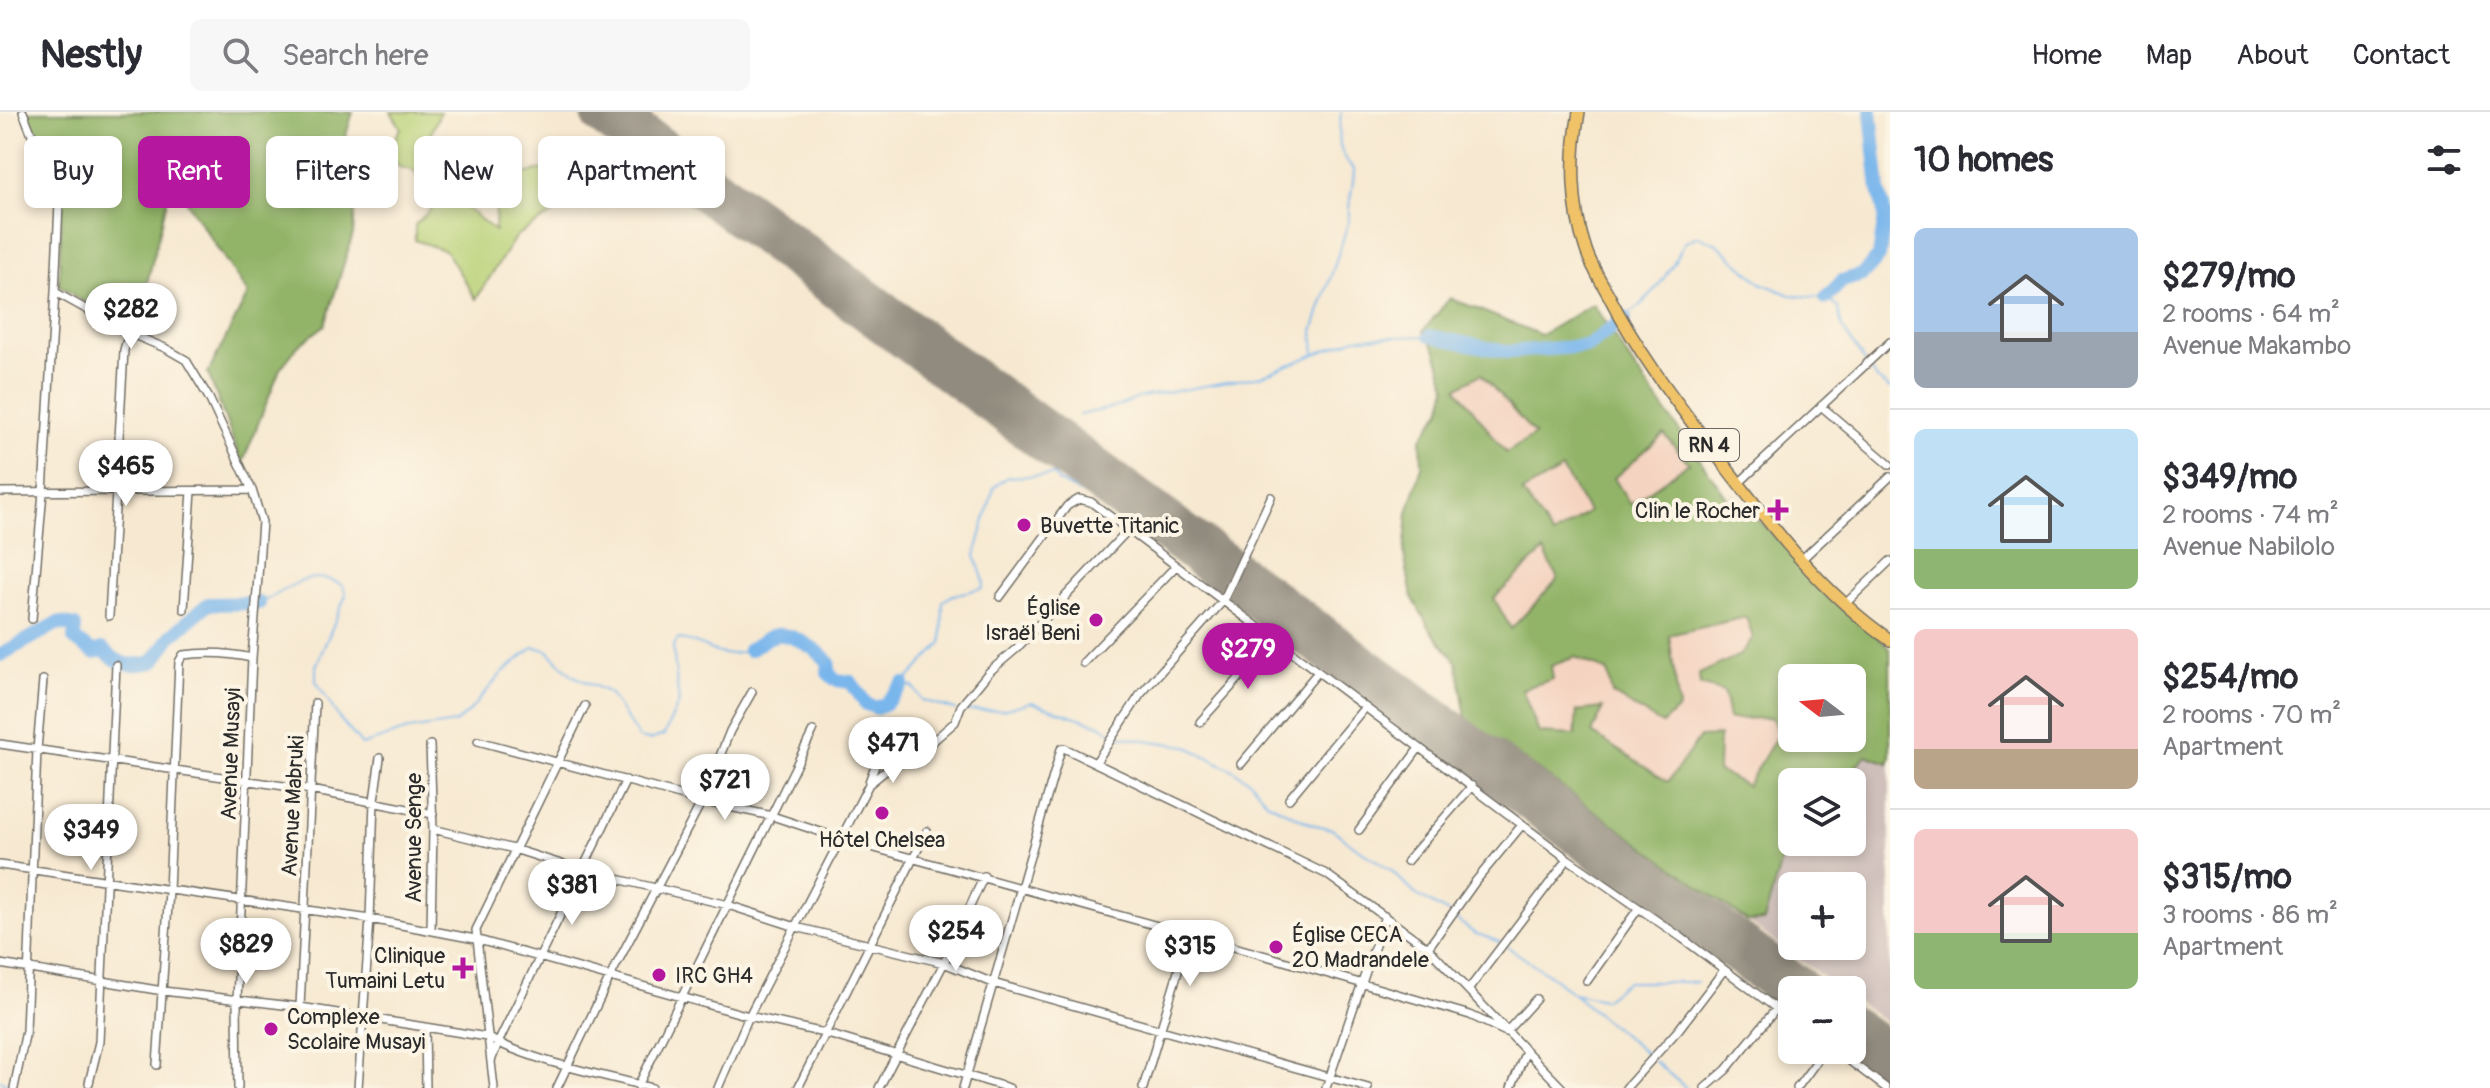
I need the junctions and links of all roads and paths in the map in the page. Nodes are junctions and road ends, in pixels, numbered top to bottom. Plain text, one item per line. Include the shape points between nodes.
1 (23, 112) edge
2 (1579, 112) edge
3 (55, 292) junction
4 (129, 333) junction
5 (1890, 342) edge
6 (1821, 406) junction
7 (1890, 465) edge
8 (1890, 477) edge
9 (1739, 483) junction
10 (252, 490) junction
11 (192, 491) junction
12 (0, 492) edge
13 (43, 492) junction
14 (115, 492) junction
15 (1271, 497) dead end
16 (1127, 531) junction
17 (1801, 560) junction
18 (1890, 561) edge
19 (1175, 567) junction
20 (1000, 597) dead end
21 (1223, 601) junction
22 (1844, 605) junction
23 (184, 609) dead end
24 (109, 616) dead end
25 (32, 619) dead end
26 (1274, 639) junction
27 (1890, 640) edge
28 (252, 658) junction
29 (1083, 663) dead end
30 (116, 665) dead end
31 (1318, 672) junction
32 (43, 680) dead end
33 (752, 692) dead end
34 (315, 703) dead end
35 (585, 706) dead end
36 (1365, 707) junction
37 (1200, 722) dead end
38 (813, 731) dead end
39 (478, 741) dead end
40 (0, 744) edge
41 (883, 744) dead end
42 (430, 745) dead end
43 (1419, 748) junction
44 (37, 750) junction
45 (380, 758) dead end
46 (110, 761) junction
47 (558, 762) junction
48 (1096, 762) junction
49 (1241, 764) dead end
50 (173, 771) junction
51 (626, 780) junction
52 (247, 781) junction
53 (869, 784) junction
54 (1472, 786) junction
55 (311, 790) junction
56 (1289, 799) dead end
57 (374, 800) junction
58 (702, 801) junction
59 (433, 814) junction
60 (772, 816) junction
61 (1522, 825) junction
62 (433, 829) junction
63 (1359, 830) dead end
64 (927, 831) dead end
65 (842, 839) junction
66 (514, 849) junction
67 (912, 858) junction
68 (1568, 859) junction
69 (1407, 861) dead end
70 (0, 865) edge
71 (32, 870) junction
72 (583, 871) junction
73 (984, 876) junction
74 (106, 881) junction
75 (1020, 887) junction
76 (656, 888) junction
77 (169, 891) junction
78 (243, 901) junction
79 (728, 905) junction
80 (1638, 909) junction
81 (305, 910) junction
82 (1385, 916) junction
83 (370, 919) junction
84 (796, 927) junction
85 (431, 930) junction
86 (1189, 935) junction
87 (475, 939) junction
88 (868, 945) junction
89 (1428, 948) junction
90 (539, 957) junction
91 (944, 963) junction
92 (0, 964) edge
93 (29, 969) junction
94 (1724, 970) junction
95 (610, 977) junction
96 (102, 979) junction
97 (1587, 981) dead end
98 (993, 983) junction
99 (1359, 984) junction
100 (1469, 989) junction
101 (163, 991) junction
102 (682, 997) junction
103 (1536, 999) dead end
104 (237, 1001) junction
105 (300, 1007) junction
106 (1776, 1009) joint
107 (749, 1016) junction
108 (363, 1018) junction
109 (425, 1027) junction
110 (1161, 1032) junction
111 (1506, 1032) junction
112 (824, 1033) junction
113 (487, 1037) junction
114 (498, 1043) junction
115 (1526, 1051) junction
116 (896, 1054) junction
117 (491, 1063) junction
118 (1815, 1064) edge
119 (1851, 1064) edge
120 (157, 1065) dead end
121 (567, 1066) junction
122 (966, 1077) junction
123 (1330, 1077) junction
124 (89, 1083) dead end
125 (1875, 1085) edge
126 (13, 1086) edge
127 (638, 1086) edge
128 (238, 1088) edge
129 (358, 1088) edge
130 (426, 1088) edge
131 (494, 1088) edge
132 (557, 1088) edge
133 (652, 1088) edge
134 (718, 1088) edge
135 (798, 1088) edge
136 (879, 1088) edge
137 (963, 1088) edge
138 (1009, 1088) edge
139 (1143, 1088) edge
140 (1326, 1088) edge
141 (1368, 1088) edge
142 (1511, 1088) edge
143 (1562, 1088) edge
144 (1626, 1088) edge
145 (1705, 1088) edge
146 (1797, 1088) edge
147 (1886, 1088) edge

1 - 3 street via 59,203
2 - 9 highway, RN 4 via 1574,191 1586,250 1649,367
3 - 4 street, Avenue Musayi
3 - 13 street
4 - 10 street, Avenue Musayi via 186,360
4 - 14 street
5 - 6 street
6 - 7 street
6 - 9 street
8 - 17 street
9 - 17 highway, RN 4
10 - 11 street
10 - 28 street, Avenue Musayi via 262,522
11 - 14 street
11 - 23 street
12 - 13 street
13 - 14 street
13 - 25 street
14 - 24 street
15 - 21 street
16 - 19 street
16 - 20 street via 1091,502 1072,502
16 - 53 street via 997,663 961,706 955,722
17 - 22 highway, RN 4
18 - 22 street
19 - 21 street
19 - 29 street
21 - 26 street
21 - 48 street via 1140,695
22 - 27 highway, RN 4
26 - 31 street
26 - 37 street
28 - 50 street via 183,655
28 - 52 street, Avenue Musayi
30 - 46 street
31 - 36 street
31 - 49 street
32 - 44 street
33 - 58 street
34 - 55 street, Avenue Mabruki
35 - 47 street
36 - 43 street
36 - 56 street
38 - 60 street
39 - 47 street
40 - 44 street
41 - 53 street
42 - 59 street, Avenue Senge
43 - 54 street
43 - 63 street
44 - 46 street
44 - 71 street
45 - 57 street
46 - 50 street
46 - 74 street
47 - 51 street
47 - 66 street
48 - 75 street via 1061,749
48 - 82 street via 1326,874
50 - 52 street
50 - 77 street
51 - 58 street
51 - 72 street
52 - 55 street
52 - 78 street, Avenue Musayi
53 - 65 street
54 - 61 street
54 - 69 street
55 - 57 street
55 - 81 street, Avenue Mabruki
57 - 59 street
57 - 83 street
58 - 60 street
58 - 76 street
59 - 62 street, Avenue Senge
60 - 65 street
60 - 79 street
61 - 68 street
61 - 89 street
62 - 66 street
62 - 85 street, Avenue Senge
64 - 67 street
65 - 67 street
65 - 84 street
66 - 72 street
66 - 87 street
67 - 73 street
67 - 88 street
68 - 80 street
68 - 100 street
70 - 71 street
71 - 74 street
71 - 93 street
72 - 76 street
72 - 90 street
73 - 75 street
73 - 91 street
74 - 77 street
74 - 96 street
75 - 86 street
75 - 98 street
76 - 79 street
76 - 95 street
77 - 78 street
77 - 101 street
78 - 81 street
78 - 104 street, Avenue Musayi
79 - 84 street
79 - 102 street
80 - 94 street
80 - 97 street
81 - 83 street
81 - 105 street, Avenue Mabruki
82 - 89 street
82 - 99 street
83 - 85 street
83 - 108 street
84 - 88 street
84 - 107 street
85 - 87 street
86 - 99 street
86 - 110 street
87 - 90 street
87 - 113 street
88 - 91 street
88 - 112 street
89 - 100 street
90 - 95 street
90 - 114 street
91 - 98 street
91 - 116 street
92 - 93 street
93 - 96 street
93 - 126 street via 26,1031
94 - 106 street
94 - 144 street
95 - 102 street
95 - 121 street
96 - 101 street
96 - 124 street via 99,1042
98 - 110 street
98 - 122 street
99 - 111 street via 1470,1015
99 - 123 street
100 - 111 street
101 - 104 street
101 - 120 street
102 - 107 street
102 - 127 street
103 - 111 street
104 - 105 street
104 - 128 street, Avenue Musayi
105 - 108 street
106 - 145 street
107 - 112 street
107 - 134 street
108 - 109 street
108 - 129 street
109 - 113 street
109 - 130 street
110 - 123 street
110 - 139 street
111 - 115 street
112 - 116 street
112 - 135 street
113 - 114 street
113 - 117 street
114 - 117 street
114 - 121 street
115 - 142 street
115 - 143 street
116 - 122 street
116 - 136 street
117 - 131 street
118 - 146 street
119 - 125 street
121 - 127 street
121 - 132 street
122 - 137 street
122 - 138 street
123 - 140 street
123 - 141 street
125 - 147 street
127 - 133 street

